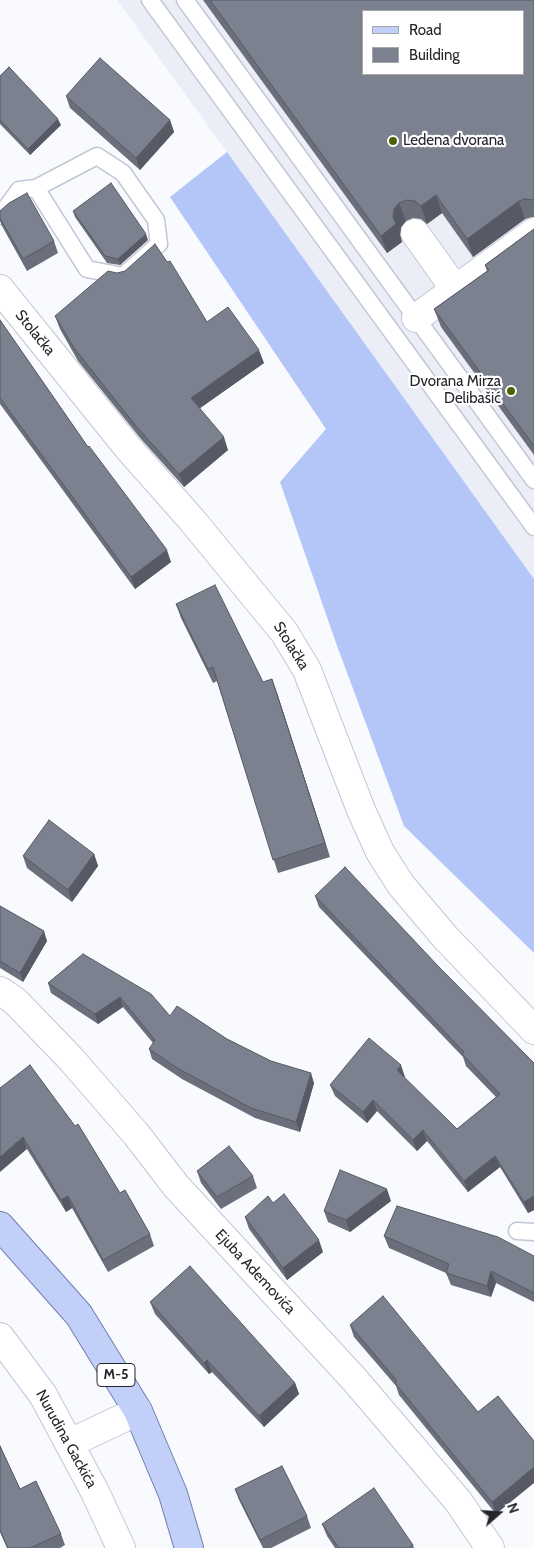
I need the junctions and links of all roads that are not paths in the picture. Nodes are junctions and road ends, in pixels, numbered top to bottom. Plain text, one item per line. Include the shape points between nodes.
1 (150, 0) edge
2 (185, 0) edge
3 (36, 188) junction
4 (0, 216) edge
5 (534, 232) edge
6 (415, 233) dead end
7 (0, 289) edge
8 (455, 290) junction
9 (416, 318) junction
10 (534, 480) edge
11 (534, 527) edge
12 (8, 996) edge
13 (534, 1030) edge
14 (0, 1226) edge
15 (517, 1231) dead end
16 (534, 1232) edge
17 (0, 1337) edge
18 (138, 1411) junction
19 (70, 1443) junction
20 (121, 1548) edge
21 (189, 1548) edge
22 (490, 1548) edge

1 - 11 lane
2 - 9 lane
3 - 3 lane via 87,269 123,276 159,244 156,220 123,173 97,156
3 - 4 lane via 19,190
5 - 8 street
6 - 8 street
7 - 13 street, Stolačka via 128,449 191,519 284,632 307,670 380,852 445,937
8 - 9 street
9 - 10 lane
12 - 22 street, Ejuba Ademovića via 136,1134 176,1186 354,1379 458,1501
14 - 18 main road, M-5 via 80,1315
15 - 16 lane
17 - 19 street, Nurudina Gackića via 42,1395
18 - 19 street
18 - 21 main road, M-5 via 173,1494
19 - 20 street, Nurudina Gackića

